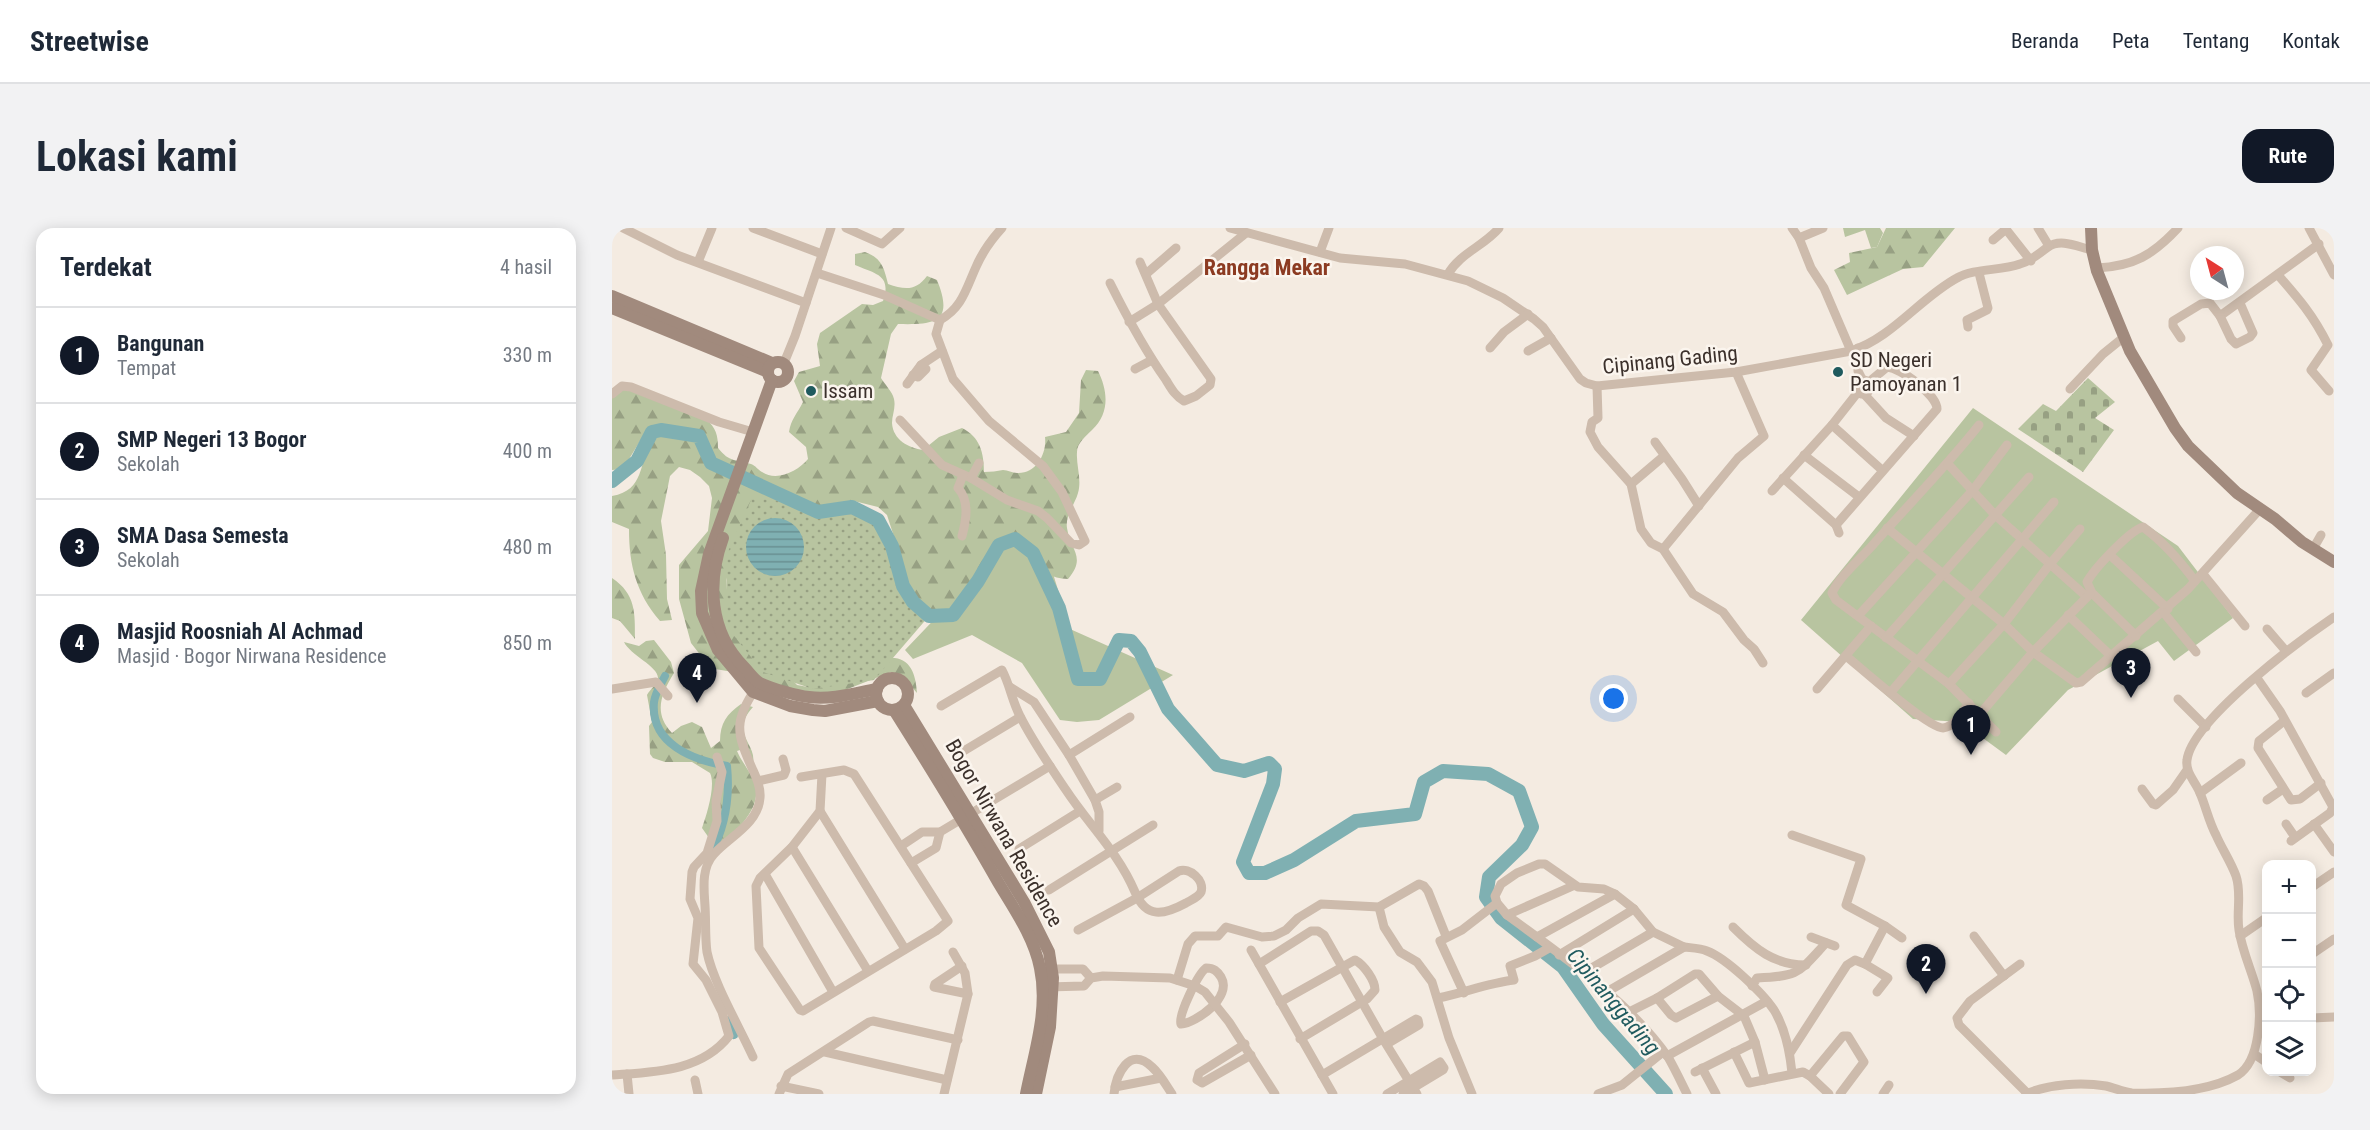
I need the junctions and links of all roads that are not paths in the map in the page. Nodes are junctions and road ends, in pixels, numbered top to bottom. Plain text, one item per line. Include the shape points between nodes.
1 (623, 228) edge
2 (712, 228) edge
3 (753, 228) edge
4 (831, 228) edge
5 (846, 228) edge
6 (900, 228) edge
7 (1002, 228) edge
8 (1230, 228) edge
9 (1329, 228) edge
10 (1499, 228) edge
11 (1792, 228) edge
12 (1823, 228) edge
13 (2006, 228) edge
14 (2038, 228) edge
15 (2091, 228) edge
16 (2178, 228) edge
17 (2309, 228) edge
18 (1246, 233) junction
19 (1799, 238) junction
20 (1994, 240) dead end
21 (2319, 244) junction
22 (2049, 246) junction
23 (1176, 248) dead end
24 (2092, 250) junction
25 (1320, 252) junction
26 (822, 254) junction
27 (2031, 261) junction
28 (698, 262) junction
29 (1140, 262) dead end
30 (2097, 268) junction
31 (817, 273) junction
32 (1979, 273) junction
33 (1146, 274) junction
34 (1448, 274) junction
35 (2278, 274) junction
36 (2334, 275) edge
37 (1110, 284) dead end
38 (612, 296) edge
39 (806, 303) junction
40 (2240, 303) junction
41 (1158, 304) junction
42 (612, 308) edge
43 (1528, 314) junction
44 (2220, 316) junction
45 (649, 318) junction
46 (940, 320) junction
47 (1129, 322) junction
48 (1968, 327) dead end
49 (2124, 337) junction
50 (1551, 338) junction
51 (2181, 338) dead end
52 (1490, 348) dead end
53 (1854, 350) junction
54 (942, 351) junction
55 (1528, 351) dead end
56 (1152, 360) junction
57 (1135, 369) dead end
58 (775, 372) junction
59 (1736, 372) junction
60 (1865, 381) junction
61 (907, 384) dead end
62 (1596, 386) junction
63 (2070, 389) dead end
64 (2329, 391) dead end
65 (1861, 393) junction
66 (612, 394) edge
67 (900, 420) dead end
68 (1832, 425) junction
69 (1979, 425) dead end
70 (753, 432) junction
71 (1914, 436) junction
72 (1654, 442) dead end
73 (2007, 445) dead end
74 (1804, 454) junction
75 (1664, 456) junction
76 (979, 464) dead end
77 (1948, 464) junction
78 (743, 469) junction
79 (1882, 470) junction
80 (967, 476) junction
81 (2029, 477) dead end
82 (1783, 478) junction
83 (1631, 484) junction
84 (1973, 490) junction
85 (1772, 491) dead end
86 (1859, 497) junction
87 (2054, 502) dead end
88 (1699, 506) junction
89 (2260, 509) junction
90 (1995, 514) junction
91 (1887, 528) junction
92 (2080, 529) dead end
93 (2321, 535) dead end
94 (962, 536) dead end
95 (2022, 540) junction
96 (1663, 549) junction
97 (2313, 549) junction
98 (1915, 551) junction
99 (2110, 555) junction
100 (2334, 562) edge
101 (2050, 564) junction
102 (2203, 574) junction
103 (1942, 575) junction
104 (2195, 581) junction
105 (2089, 595) junction
106 (1971, 599) junction
107 (2166, 611) junction
108 (2068, 615) junction
109 (1858, 616) junction
110 (2334, 617) edge
111 (2004, 624) junction
112 (1871, 626) junction
113 (2245, 626) dead end
114 (2267, 628) dead end
115 (2136, 636) junction
116 (1886, 638) junction
117 (2286, 651) junction
118 (2033, 652) junction
119 (2196, 652) dead end
120 (1846, 656) junction
121 (2112, 657) junction
122 (1918, 659) junction
123 (1763, 663) dead end
124 (2334, 673) edge
125 (2258, 678) junction
126 (1949, 684) junction
127 (1010, 687) junction
128 (756, 688) junction
129 (612, 689) edge
130 (662, 689) dead end
131 (1817, 689) dead end
132 (1891, 693) junction
133 (2306, 693) dead end
134 (877, 695) junction
135 (2178, 699) dead end
136 (1969, 703) junction
137 (940, 706) dead end
138 (899, 707) junction
139 (1980, 714) junction
140 (1020, 717) junction
141 (1130, 717) dead end
142 (2284, 721) junction
143 (2206, 727) junction
144 (1996, 732) dead end
145 (962, 752) dead end
146 (1069, 755) junction
147 (783, 759) dead end
148 (2241, 763) dead end
149 (719, 764) dead end
150 (1050, 766) junction
151 (2187, 770) junction
152 (822, 774) junction
153 (801, 777) dead end
154 (758, 781) junction
155 (2321, 783) junction
156 (1117, 787) dead end
157 (2142, 789) dead end
158 (2283, 789) junction
159 (2200, 793) junction
160 (1095, 800) junction
161 (2267, 800) dead end
162 (820, 811) junction
163 (1080, 811) junction
164 (967, 816) junction
165 (2286, 824) dead end
166 (2314, 824) junction
167 (1153, 825) dead end
168 (1099, 831) junction
169 (940, 832) junction
170 (1792, 835) dead end
171 (902, 846) junction
172 (792, 847) junction
173 (1019, 849) dead end
174 (1111, 850) junction
175 (2334, 852) edge
176 (911, 863) junction
177 (2334, 872) edge
178 (765, 874) junction
179 (2316, 884) edge
180 (1575, 885) junction
181 (1049, 890) dead end
182 (1615, 894) junction
183 (1137, 898) junction
184 (1494, 906) junction
185 (1379, 907) junction
186 (1634, 909) junction
187 (1507, 915) junction
188 (2262, 921) edge
189 (1885, 926) junction
190 (1733, 927) dead end
191 (1078, 930) dead end
192 (1653, 932) junction
193 (1446, 936) junction
194 (1974, 936) dead end
195 (2240, 936) junction
196 (1811, 937) dead end
197 (1537, 938) junction
198 (1902, 938) dead end
199 (2334, 939) edge
200 (1684, 947) junction
201 (906, 950) junction
202 (1251, 950) dead end
203 (1545, 950) junction
204 (2316, 951) edge
205 (953, 952) dead end
206 (1559, 955) junction
207 (1259, 964) junction
208 (1806, 964) junction
209 (1865, 964) junction
210 (2020, 964) dead end
211 (962, 966) junction
212 (1342, 966) junction
213 (1047, 969) junction
214 (868, 971) junction
215 (1585, 972) junction
216 (2004, 976) junction
217 (1091, 978) junction
218 (1177, 980) junction
219 (1195, 986) junction
220 (1752, 986) junction
221 (1048, 987) junction
222 (2262, 990) edge
223 (833, 992) junction
224 (1878, 992) dead end
225 (1464, 993) junction
226 (1605, 993) junction
227 (968, 994) junction
228 (2257, 994) junction
229 (1718, 996) junction
230 (1438, 998) junction
231 (1657, 998) junction
232 (1767, 1001) junction
233 (1280, 1002) junction
234 (1361, 1002) junction
235 (1215, 1004) junction
236 (1629, 1012) junction
237 (1744, 1016) junction
238 (2334, 1017) edge
239 (2316, 1018) edge
240 (2258, 1024) junction
241 (2262, 1027) edge
242 (1300, 1039) junction
243 (958, 1040) junction
244 (1755, 1041) junction
245 (1385, 1042) junction
246 (1245, 1044) junction
247 (825, 1052) junction
248 (1734, 1052) junction
249 (1790, 1053) junction
250 (1665, 1054) junction
251 (2254, 1054) junction
252 (1251, 1055) junction
253 (753, 1057) dead end
254 (2262, 1059) edge
255 (1801, 1073) junction
256 (627, 1074) junction
257 (612, 1075) edge
258 (1322, 1075) junction
259 (2287, 1076) edge
260 (1161, 1078) junction
261 (2290, 1078) dead end
262 (695, 1080) dead end
263 (947, 1080) junction
264 (1765, 1080) junction
265 (1889, 1085) dead end
266 (1413, 1087) edge
267 (780, 1090) edge
268 (1114, 1090) edge
269 (629, 1094) edge
270 (698, 1094) edge
271 (819, 1094) edge
272 (944, 1094) edge
273 (1026, 1094) edge
274 (1035, 1094) edge
275 (1172, 1094) edge
276 (1274, 1094) edge
277 (1334, 1094) edge
278 (1387, 1094) edge
279 (1403, 1094) edge
280 (1472, 1094) edge
281 (1598, 1094) edge
282 (1687, 1094) edge
283 (1716, 1094) edge
284 (1829, 1094) edge
285 (1840, 1094) edge
286 (1883, 1094) edge
287 (2026, 1094) edge

1 - 28 street
2 - 28 street
3 - 26 street
4 - 26 street
5 - 6 street via 882,244
7 - 46 street via 981,256 962,300
8 - 18 street, Cipinang Gading
9 - 25 street
10 - 34 street via 1457,261
11 - 19 street
12 - 19 street
13 - 20 street
13 - 27 street
14 - 22 street
15 - 24 street
16 - 30 street via 2140,260
17 - 21 street
18 - 25 street, Cipinang Gading
18 - 41 street
19 - 53 street
21 - 35 street
21 - 36 street
22 - 24 street via 2067,243
22 - 27 street, Cipinang Gading
23 - 33 street
24 - 30 street
25 - 34 street, Cipinang Gading
26 - 31 street
27 - 32 street, Cipinang Gading
28 - 39 street
29 - 33 street
30 - 49 street
31 - 39 street
31 - 46 street via 884,295
32 - 48 street via 1988,308 1967,320
32 - 53 street, Cipinang Gading via 1957,278 1918,304 1893,327
33 - 41 street
34 - 43 street, Cipinang Gading via 1488,290
35 - 40 street
35 - 64 street via 2306,306 2328,345 2311,369
37 - 47 street
38 - 45 street
39 - 58 street
40 - 44 street
40 - 44 street via 2253,329 2250,337 2236,344
41 - 47 street
41 - 56 street via 1212,382 1184,401
42 - 45 street
43 - 50 street, Cipinang Gading
43 - 52 street
44 - 51 street via 2210,303 2198,305 2173,321
45 - 58 street
46 - 54 street via 936,334
47 - 56 street
49 - 63 street
49 - 89 street via 2175,428 2215,473
50 - 55 street
50 - 62 street, Cipinang Gading via 1580,378
53 - 59 street, Cipinang Gading
53 - 60 street
54 - 61 street via 921,365
54 - 80 street via 953,379 975,405 1043,466 1062,492 1085,541 1080,545 1071,543 1038,511 1007,501
56 - 57 street
58 - 70 street
58 - 78 street
59 - 62 street, Cipinang Gading
59 - 88 street via 1764,436 1738,458
60 - 65 street via 1869,391
60 - 71 street via 1893,368 1934,399 1937,409
62 - 83 street via 1598,418 1592,422 1590,432 1598,447
65 - 68 street
65 - 71 street via 1886,418
66 - 70 street via 622,386 631,387
67 - 80 street via 942,465
68 - 74 street
68 - 79 street
69 - 77 street
70 - 78 street
71 - 79 street
72 - 75 street
73 - 84 street
74 - 82 street
74 - 86 street
75 - 83 street
75 - 88 street
76 - 80 street
77 - 84 street
77 - 91 street
78 - 128 street via 720,546 712,596 734,656
79 - 86 street
80 - 94 street via 958,486 964,496 966,517
81 - 90 street
82 - 85 street
82 - 86 street via 1838,529
83 - 96 street via 1641,529
84 - 90 street
84 - 98 street
87 - 95 street
88 - 96 street
89 - 97 street
89 - 102 street
90 - 95 street
90 - 103 street
91 - 98 street
91 - 109 street via 1833,591 1833,596
92 - 101 street
93 - 97 street
95 - 101 street
95 - 106 street
96 - 123 street via 1693,594 1723,612
97 - 100 street
98 - 103 street
98 - 109 street
99 - 104 street via 2143,527 2175,555
99 - 105 street via 2089,578
99 - 107 street
101 - 105 street
101 - 111 street
102 - 104 street
102 - 113 street
103 - 106 street
103 - 116 street
104 - 107 street
105 - 108 street
105 - 115 street
106 - 111 street
106 - 122 street
107 - 115 street
107 - 119 street
108 - 118 street
108 - 121 street
109 - 112 street
110 - 117 street
111 - 118 street
111 - 126 street
112 - 116 street
112 - 120 street
114 - 117 street
115 - 121 street
116 - 122 street
117 - 125 street
118 - 121 street via 2076,683
118 - 139 street
120 - 131 street
120 - 132 street
122 - 126 street
122 - 132 street
124 - 133 street
125 - 142 street
125 - 143 street
126 - 136 street
127 - 137 street via 1002,670
127 - 140 street
127 - 146 street via 1034,702
128 - 134 street via 790,706 825,711
128 - 154 street via 739,717 738,728
129 - 130 street
132 - 136 street via 1917,716 1944,728
134 - 138 street via 886,709
134 - 138 street via 888,679 898,680 907,690
135 - 143 street
136 - 139 street
138 - 164 street, Bogor Nirwana Residence
139 - 144 street
140 - 145 street
140 - 150 street
141 - 146 street
142 - 155 street
142 - 158 street via 2257,745
143 - 151 street via 2188,755
146 - 160 street
147 - 154 street via 784,776
148 - 159 street
149 - 256 street via 715,830 707,853 694,867 690,899 698,918 693,964 706,980 729,1036 711,1053 691,1064
150 - 163 street
150 - 164 street
151 - 157 street via 2156,805
151 - 159 street
152 - 153 street
152 - 162 street
152 - 171 street via 844,770 854,774
154 - 253 street via 760,800 756,811 715,852 708,862 704,884 707,951
155 - 158 street via 2293,801
155 - 166 street via 2333,807
156 - 160 street
158 - 161 street
159 - 195 street via 2236,877
160 - 168 street
162 - 172 street
162 - 201 street
163 - 168 street
163 - 173 street
164 - 169 street
164 - 213 street, Bogor Nirwana Residence
165 - 166 street via 2293,839
166 - 175 street
167 - 174 street
168 - 174 street
169 - 171 street via 922,832
169 - 176 street via 936,848
170 - 189 street via 1858,857 1862,862 1846,905
171 - 176 street
172 - 178 street
172 - 214 street
174 - 181 street
174 - 183 street via 1128,875
176 - 201 street via 948,921
177 - 179 street
178 - 223 street
178 - 223 street via 756,886 759,948 800,1010 805,1011
180 - 182 street
180 - 184 street via 1552,868 1539,864 1501,884
180 - 187 street
182 - 186 street
182 - 197 street
183 - 183 street via 1156,913 1175,909 1202,890 1195,876 1183,870
183 - 191 street
184 - 187 street
184 - 193 street via 1462,930
185 - 193 street via 1412,887 1424,886
185 - 218 street via 1321,904 1268,937 1226,927 1218,936 1195,936 1188,944
185 - 230 street via 1384,927 1400,952 1423,968
186 - 192 street
186 - 206 street
187 - 197 street
188 - 195 street
189 - 198 street
189 - 209 street
190 - 208 street via 1765,956 1784,963
192 - 200 street
192 - 215 street
193 - 225 street via 1440,942
194 - 216 street
195 - 228 street
196 - 208 street via 1831,945
197 - 203 street
199 - 204 street
200 - 220 street via 1709,951
200 - 226 street
201 - 214 street
202 - 207 street
203 - 206 street
203 - 225 street via 1510,966 1514,980 1497,981
205 - 211 street
206 - 215 street
207 - 212 street via 1311,931 1318,931
207 - 233 street
208 - 220 street via 1798,973 1757,978
209 - 224 street via 1888,978
209 - 249 street via 1855,960 1847,965
210 - 216 street
211 - 227 street
211 - 227 street via 934,987
212 - 233 street
212 - 234 street
212 - 234 street via 1356,960 1375,985 1372,995
213 - 217 street via 1083,969
213 - 221 street, Bogor Nirwana Residence
214 - 223 street
215 - 226 street
216 - 287 street via 1966,1005 1957,1018 1959,1025
217 - 218 street
217 - 221 street via 1084,986
218 - 219 street
219 - 235 street
219 - 235 street via 1203,970 1215,970 1225,985
219 - 235 street via 1181,1014 1181,1024
220 - 232 street
221 - 273 street, Bogor Nirwana Residence
221 - 274 street, Bogor Nirwana Residence via 1050,1027
222 - 228 street
225 - 230 street
226 - 236 street
227 - 243 street
228 - 240 street
229 - 231 street via 1676,1018
229 - 231 street via 1696,974
229 - 237 street
230 - 280 street
231 - 236 street
232 - 237 street
232 - 249 street via 1777,1016
233 - 242 street
234 - 242 street
234 - 245 street
235 - 246 street
236 - 250 street
237 - 244 street
237 - 250 street
238 - 239 street
240 - 241 street
240 - 251 street
242 - 258 street
243 - 247 street via 873,1021
243 - 263 street
244 - 248 street
244 - 264 street
245 - 258 street
245 - 266 street
246 - 252 street
246 - 252 street via 1199,1073 1197,1080 1202,1083
247 - 263 street
247 - 267 street via 788,1074
248 - 264 street via 1747,1082
248 - 283 street via 1698,1070
249 - 255 street
250 - 281 street via 1622,1085
250 - 282 street
251 - 254 street
251 - 287 street via 2240,1073 2204,1089 2138,1094 2080,1084
252 - 276 street
255 - 264 street
255 - 284 street
255 - 285 street via 1844,1035 1848,1036 1864,1062
256 - 257 street
256 - 269 street
258 - 277 street
259 - 261 street
260 - 268 street
260 - 268 street via 1148,1064 1134,1060 1122,1067
260 - 275 street
262 - 270 street
263 - 272 street
265 - 286 street
266 - 278 street
266 - 279 street
267 - 271 street

